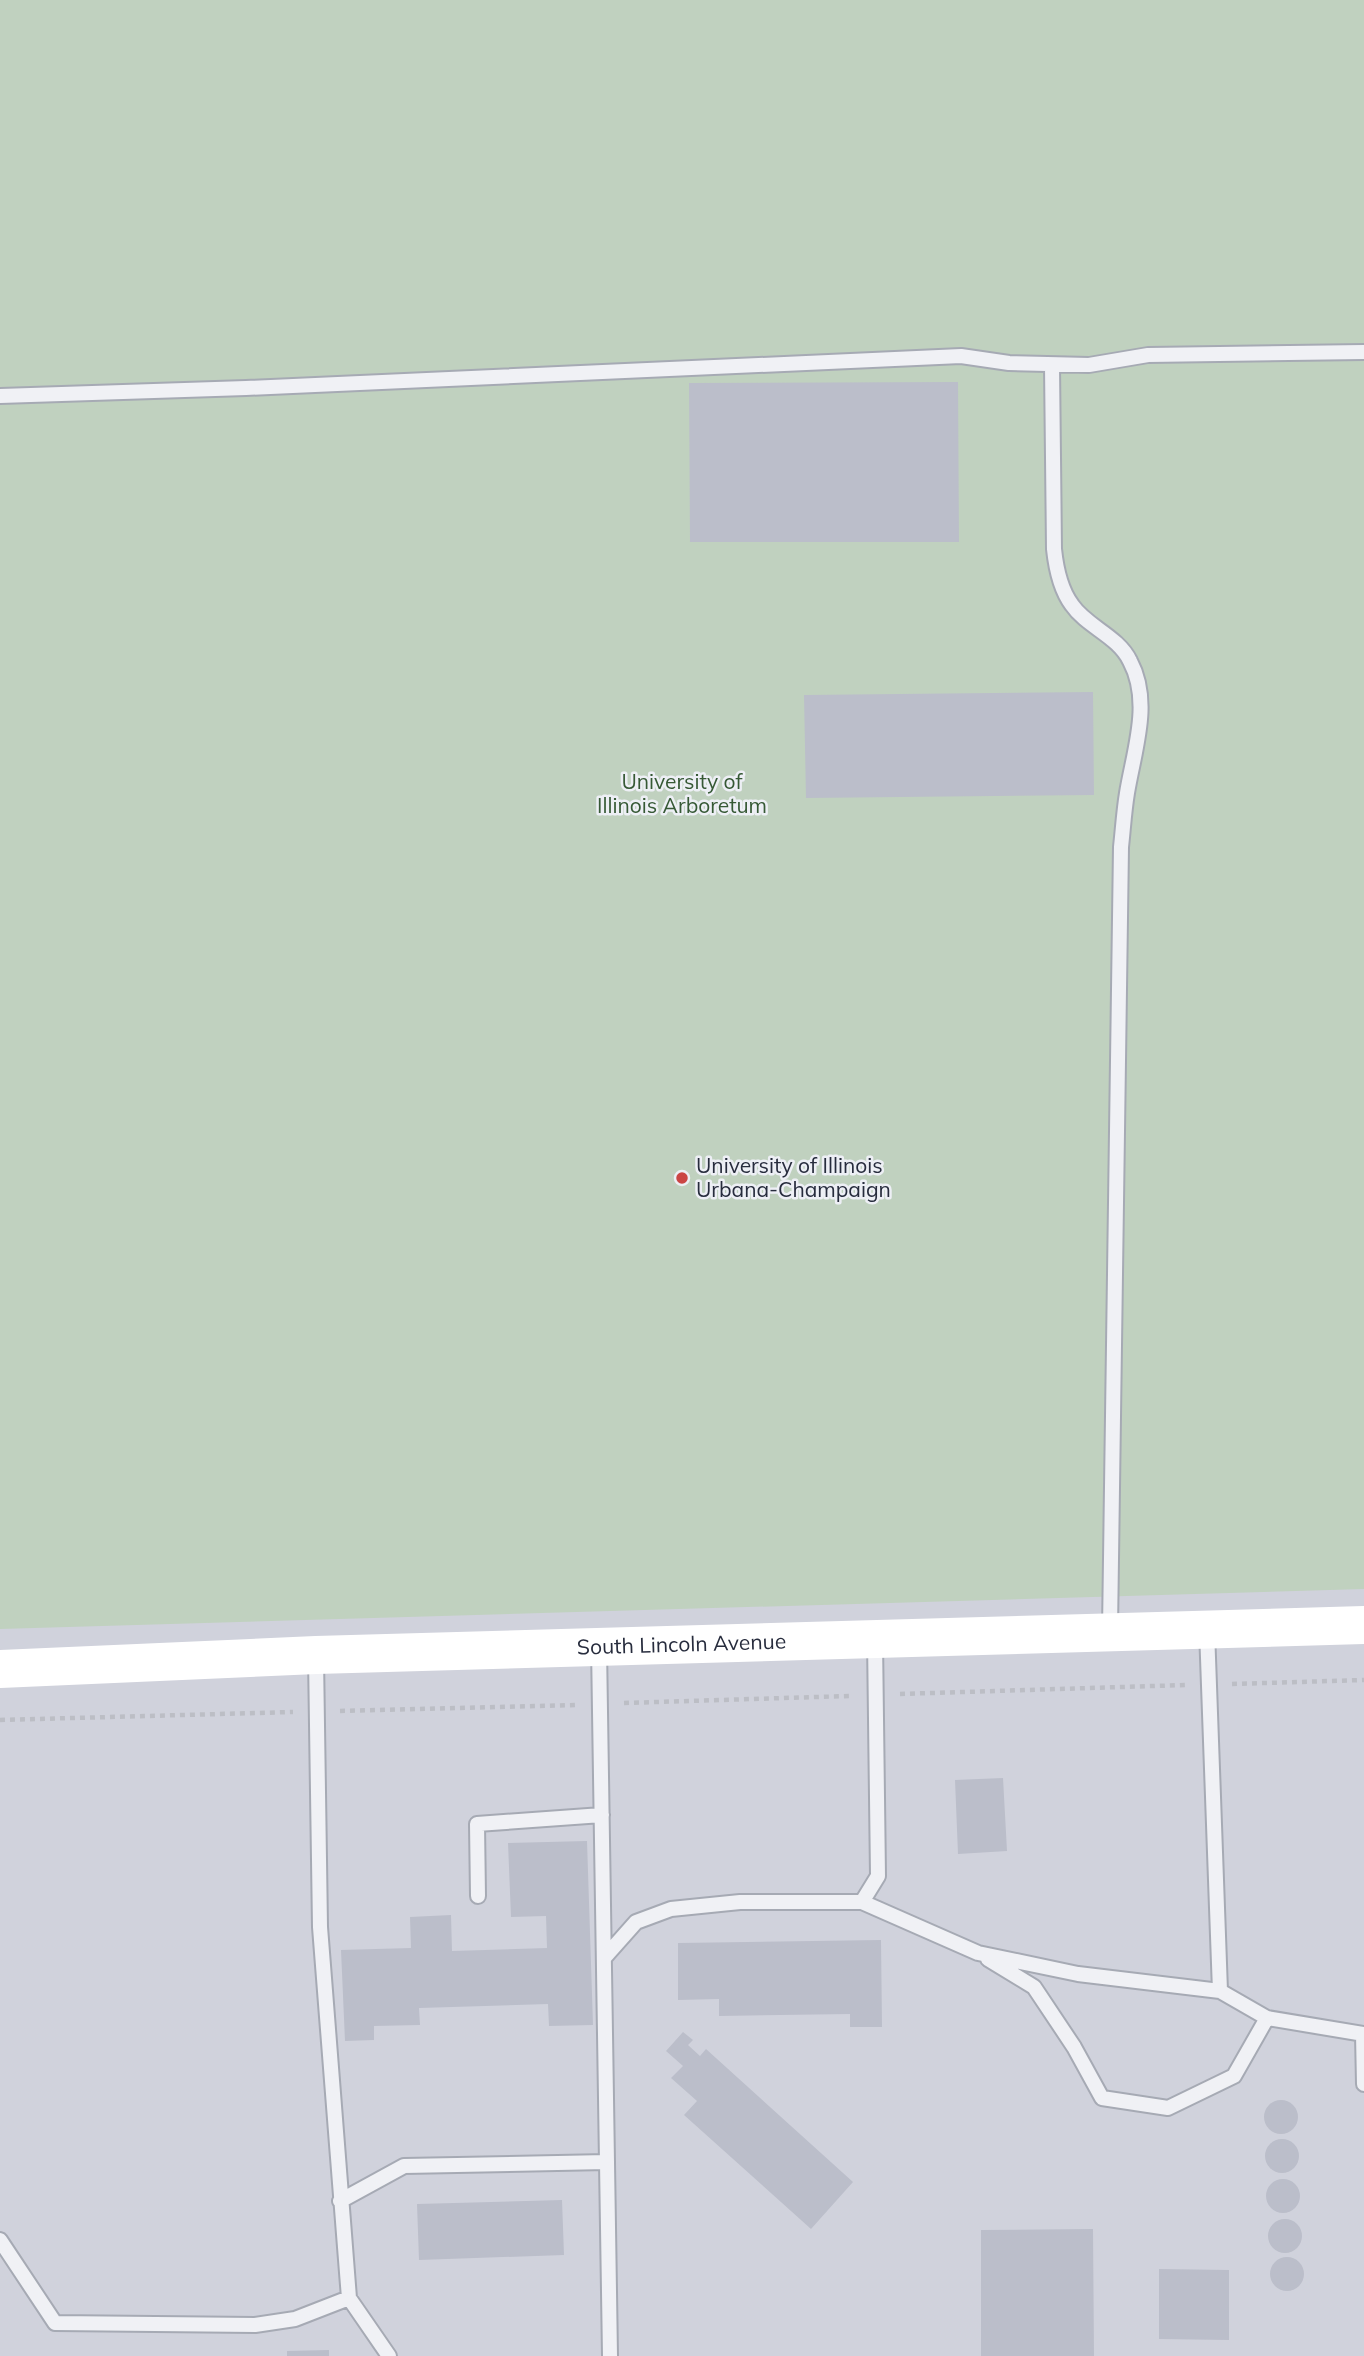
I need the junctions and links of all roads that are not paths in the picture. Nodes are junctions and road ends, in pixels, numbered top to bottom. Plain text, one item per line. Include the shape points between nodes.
1 (1364, 352) edge
2 (1052, 366) junction
3 (0, 396) edge
4 (1364, 1625) edge
5 (1207, 1629) junction
6 (1110, 1632) junction
7 (875, 1639) junction
8 (599, 1646) junction
9 (316, 1655) junction
10 (0, 1669) edge
11 (602, 1815) junction
12 (478, 1896) dead end
13 (862, 1902) junction
14 (978, 1953) junction
15 (604, 1958) junction
16 (1220, 1991) junction
17 (1267, 2018) junction
18 (1364, 2034) edge
19 (1364, 2084) edge
20 (607, 2162) junction
21 (340, 2202) junction
22 (0, 2240) edge
23 (349, 2298) junction
24 (384, 2352) edge
25 (610, 2356) edge

1 - 2 lane via 1148,355
2 - 3 lane via 961,356
2 - 6 lane via 1058,576 1072,606 1129,659 1139,682 1141,714 1121,847
4 - 5 main road, South Lincoln Avenue
5 - 6 main road, South Lincoln Avenue
5 - 16 lane
6 - 7 main road, South Lincoln Avenue
7 - 8 main road, South Lincoln Avenue
7 - 13 lane via 878,1875
8 - 9 main road, South Lincoln Avenue
8 - 11 lane
9 - 10 main road, South Lincoln Avenue
9 - 21 lane via 320,1927
11 - 12 lane via 477,1824
11 - 15 lane
13 - 14 lane
13 - 15 lane via 740,1902 671,1909 636,1922
14 - 16 lane via 1078,1974
14 - 17 lane via 1034,1987 1102,2098 1168,2108 1179,2103 1234,2076
15 - 20 lane
16 - 17 lane
17 - 18 lane
18 - 19 lane
20 - 21 lane via 404,2166
20 - 25 lane
21 - 23 lane
22 - 23 lane via 55,2323 255,2325 295,2319
23 - 24 lane

